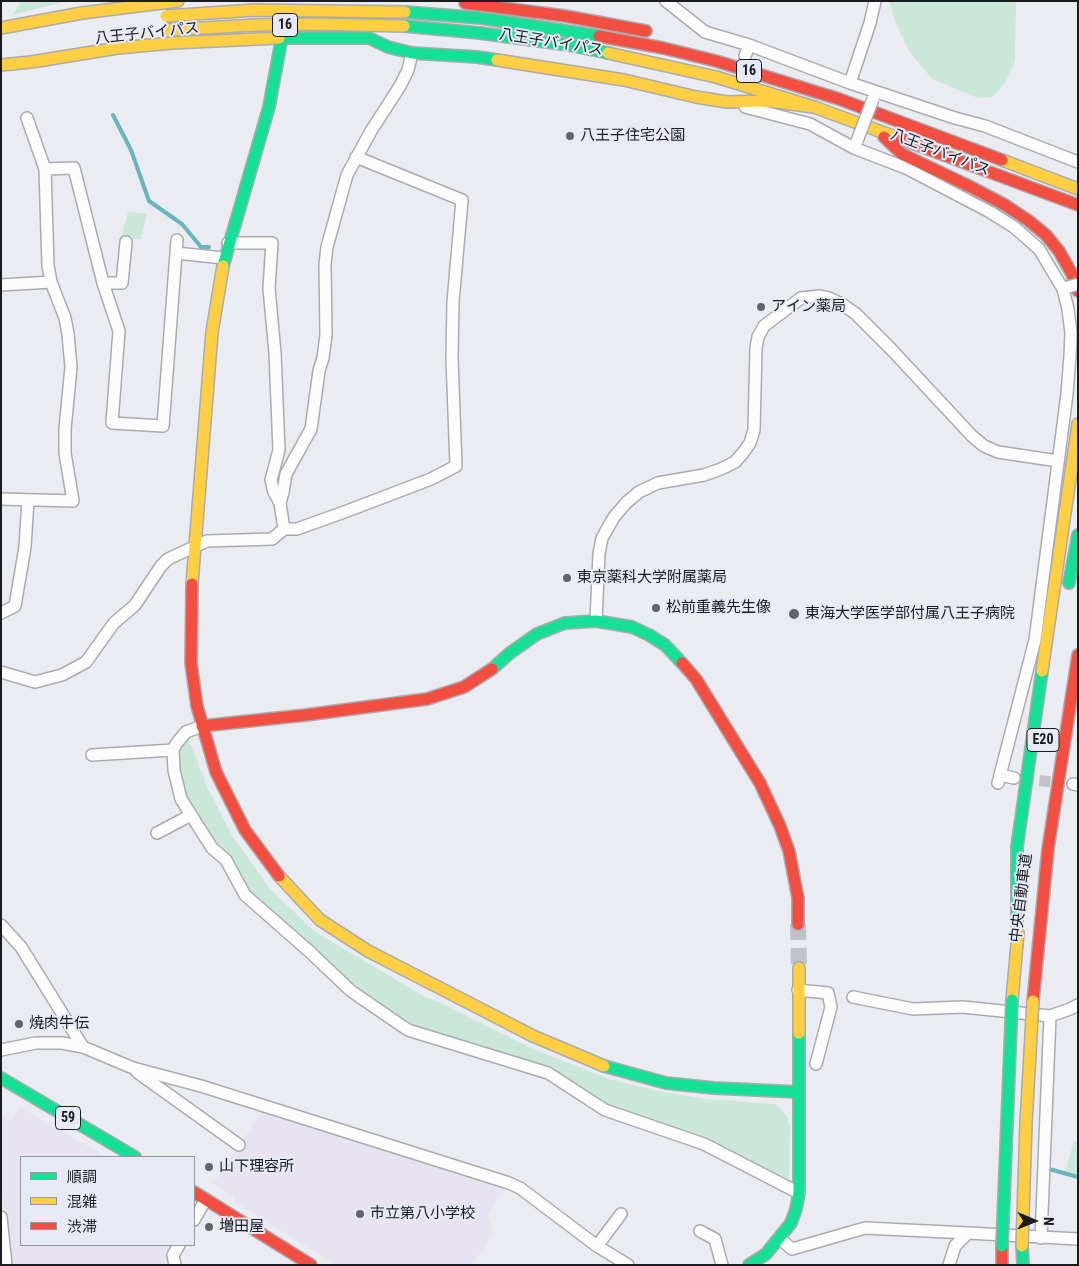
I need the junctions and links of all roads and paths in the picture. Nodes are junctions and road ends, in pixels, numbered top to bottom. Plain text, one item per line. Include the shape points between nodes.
1 (178, 1) edge
2 (287, 1) edge
3 (371, 1) edge
4 (450, 1) edge
5 (666, 1) edge
6 (875, 1) edge
7 (162, 16) dead end
8 (1, 28) edge
9 (163, 31) dead end
10 (33, 34) dead end
11 (661, 34) dead end
12 (282, 38) junction
13 (369, 38) junction
14 (1, 39) edge
15 (743, 51) junction
16 (19, 52) dead end
17 (412, 53) junction
18 (616, 54) junction
19 (1, 55) edge
20 (1, 66) edge
21 (850, 83) junction
22 (806, 88) junction
23 (874, 95) junction
24 (727, 102) junction
25 (814, 107) junction
26 (28, 118) dead end
27 (876, 129) junction
28 (856, 144) junction
29 (356, 158) junction
30 (1078, 162) edge
31 (45, 169) junction
32 (1078, 189) edge
33 (1078, 206) edge
34 (177, 240) dead end
35 (126, 242) dead end
36 (228, 243) junction
37 (176, 253) junction
38 (224, 258) junction
39 (50, 282) junction
40 (103, 283) junction
41 (1, 285) edge
42 (1072, 288) edge
43 (1078, 424) edge
44 (1058, 461) junction
45 (1, 500) edge
46 (28, 500) junction
47 (280, 503) junction
48 (284, 529) junction
49 (1078, 535) edge
50 (196, 546) junction
51 (1067, 593) dead end
52 (1, 613) edge
53 (596, 621) junction
54 (1078, 655) edge
55 (1, 672) edge
56 (1052, 686) dead end
57 (202, 726) junction
58 (173, 750) junction
59 (92, 755) dead end
60 (1014, 778) tunnel mouth
61 (191, 815) junction
62 (157, 833) dead end
63 (1, 924) edge
64 (798, 924) tunnel mouth
65 (1017, 946) junction
66 (799, 968) tunnel mouth
67 (798, 990) junction
68 (853, 997) dead end
69 (1078, 1004) edge
70 (1050, 1016) junction
71 (83, 1047) junction
72 (1, 1050) edge
73 (816, 1064) dead end
74 (133, 1068) junction
75 (1, 1078) edge
76 (798, 1092) junction
77 (240, 1145) dead end
78 (133, 1156) edge
79 (195, 1193) edge
80 (799, 1193) junction
81 (206, 1199) junction
82 (621, 1214) dead end
83 (1, 1217) edge
84 (195, 1218) edge
85 (700, 1231) dead end
86 (968, 1233) junction
87 (779, 1238) junction
88 (1041, 1238) junction
89 (1078, 1239) edge
90 (178, 1246) edge
91 (597, 1246) junction
92 (6, 1265) edge
93 (175, 1265) edge
94 (311, 1265) edge
95 (628, 1265) edge
96 (722, 1265) edge
97 (749, 1265) edge
98 (950, 1265) edge
99 (1002, 1265) edge
100 (1022, 1265) edge

1 - 8 main road via 82,12
2 - 12 main road
3 - 13 street
4 - 11 main road via 509,7
5 - 15 street via 705,32
6 - 21 street
7 - 22 main road, 八王子バイパス / 16, bridge via 254,10 435,13 531,24 622,40 716,61
9 - 18 main road, 八王子バイパス / 16, bridge via 255,25 404,26 525,38
10 - 14 main road
12 - 13 main road
12 - 20 main road via 118,48
12 - 36 main road via 269,107
13 - 17 main road
15 - 21 street
15 - 22 main road, 16
16 - 19 main road
17 - 24 main road via 577,72
17 - 29 street via 400,86
18 - 24 main road via 632,63 678,76
18 - 25 main road, 八王子バイパス / 16 via 716,77
21 - 23 street
22 - 32 main road, 八王子バイパス / 16
23 - 28 street, bridge
23 - 30 street via 985,126
24 - 25 main road via 768,101
24 - 28 street via 798,120
25 - 27 main road, 八王子バイパス / 16
26 - 31 street
27 - 33 main road, 八王子バイパス / 16
27 - 42 main road via 902,154 971,187 1029,221 1059,251 1072,274
28 - 42 street via 1014,227 1039,249
29 - 47 street via 347,175 327,246 326,335 311,429 286,474
29 - 48 street via 462,200 452,340 456,466 339,514 297,529
31 - 39 street
31 - 40 street via 74,168
34 - 37 street
35 - 40 street via 122,283
36 - 38 main road
36 - 47 street via 272,243 269,288 279,450 271,480
37 - 38 street
37 - 40 street via 163,426 112,423 119,331
38 - 50 main road via 212,332
39 - 41 street
39 - 46 street via 68,334 71,367 65,453 73,501
42 - 44 street via 1068,309 1071,333 1067,394
43 - 65 main road via 1017,847
44 - 53 street via 998,452 984,446 856,314 829,298 801,298 764,326 758,337 754,430 743,453 735,462 721,469 658,483 639,492 614,517 602,538 599,554
44 - 60 street via 1035,640 999,779
45 - 46 street
46 - 52 street via 25,547 15,606
47 - 48 street
48 - 50 street via 272,539 208,541
49 - 51 main road
50 - 55 street via 168,559 135,605 114,623 86,662 62,675 35,682
50 - 57 main road via 192,570 192,663
53 - 57 main road via 565,623 537,634 478,679 436,697
53 - 64 main road via 632,627 649,635 665,645 696,679 760,783 780,826 794,874
54 - 100 main road, 中央自動車道 / E20, bridge via 1048,850 1038,940 1026,1123
56 - 65 main road, 中央自動車道 / E20
57 - 58 street via 186,732
57 - 76 main road via 216,772 245,830 278,877 320,920 368,951 533,1036 602,1065 666,1082
58 - 59 street
58 - 61 street via 181,799
61 - 62 street
61 - 80 street via 212,848 226,860 245,895 351,991 408,1030 548,1072 605,1110 704,1144
63 - 71 street via 21,946
65 - 99 main road, 中央自動車道 / E20, bridge via 1006,1123
66 - 67 main road
67 - 73 street via 828,994 832,1007
67 - 76 main road
68 - 70 street via 913,1009 963,1007
69 - 70 street
70 - 88 street
71 - 72 street via 36,1042
71 - 74 street
74 - 77 street
74 - 91 street via 202,1086 509,1183
75 - 78 main road, 59
76 - 80 main road
79 - 81 main road
80 - 87 main road via 791,1223
81 - 84 street
81 - 94 main road
82 - 91 street
83 - 92 street
85 - 96 street via 715,1239
86 - 87 street via 866,1228 792,1249
86 - 88 street
86 - 98 street via 955,1246
87 - 97 main road via 766,1254
88 - 89 street
90 - 93 street via 173,1255
91 - 95 street

